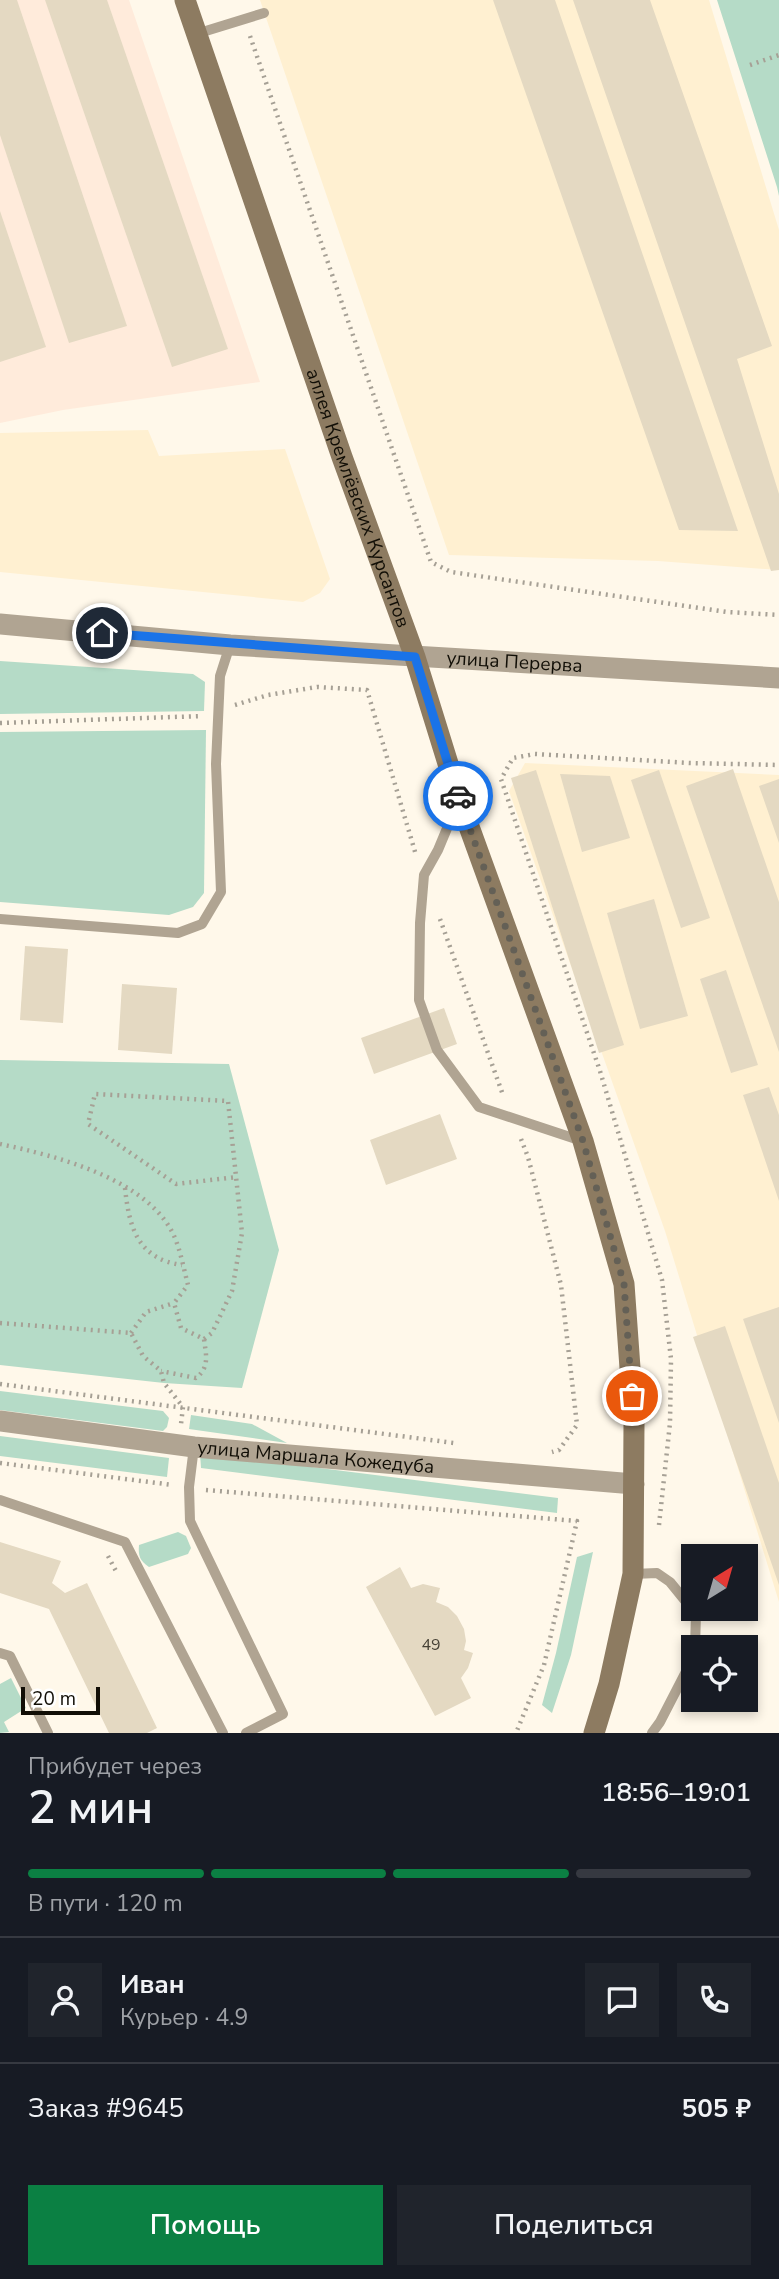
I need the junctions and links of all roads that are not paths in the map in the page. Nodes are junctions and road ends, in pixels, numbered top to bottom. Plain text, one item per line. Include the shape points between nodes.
1 (184, 0) edge
2 (264, 13) dead end
3 (196, 34) junction
4 (0, 624) edge
5 (230, 645) junction
6 (415, 657) junction
7 (779, 678) edge
8 (459, 799) junction
9 (0, 919) edge
10 (583, 1141) junction
11 (0, 1421) edge
12 (194, 1447) junction
13 (634, 1484) junction
14 (0, 1500) edge
15 (633, 1574) junction
16 (695, 1635) edge
17 (0, 1653) edge
18 (681, 1681) edge
19 (48, 1733) edge
20 (223, 1733) edge
21 (246, 1733) edge
22 (594, 1733) edge
23 (652, 1733) edge

1 - 3 main road, аллея Кремлёвских Курсантов
2 - 3 lane
3 - 6 main road, аллея Кремлёвских Курсантов
4 - 5 street, улица Перерва
5 - 6 street, улица Перерва
5 - 9 lane via 220,676 216,764 221,892 202,924 178,933
6 - 7 street, улица Перерва
6 - 8 main road, аллея Кремлёвских Курсантов
8 - 10 main road, аллея Кремлёвских Курсантов
8 - 10 lane via 424,875 419,1000 437,1050 479,1107
10 - 13 main road, аллея Кремлёвских Курсантов via 624,1284
11 - 12 street, улица Маршала Кожедуба
12 - 13 street, улица Маршала Кожедуба
12 - 21 lane via 188,1488 190,1521 283,1714
13 - 15 main road, аллея Кремлёвских Курсантов
14 - 20 lane via 125,1542
15 - 16 lane via 657,1573 670,1582 696,1614
15 - 22 main road, аллея Кремлёвских Курсантов
17 - 19 lane via 10,1656
18 - 23 lane

